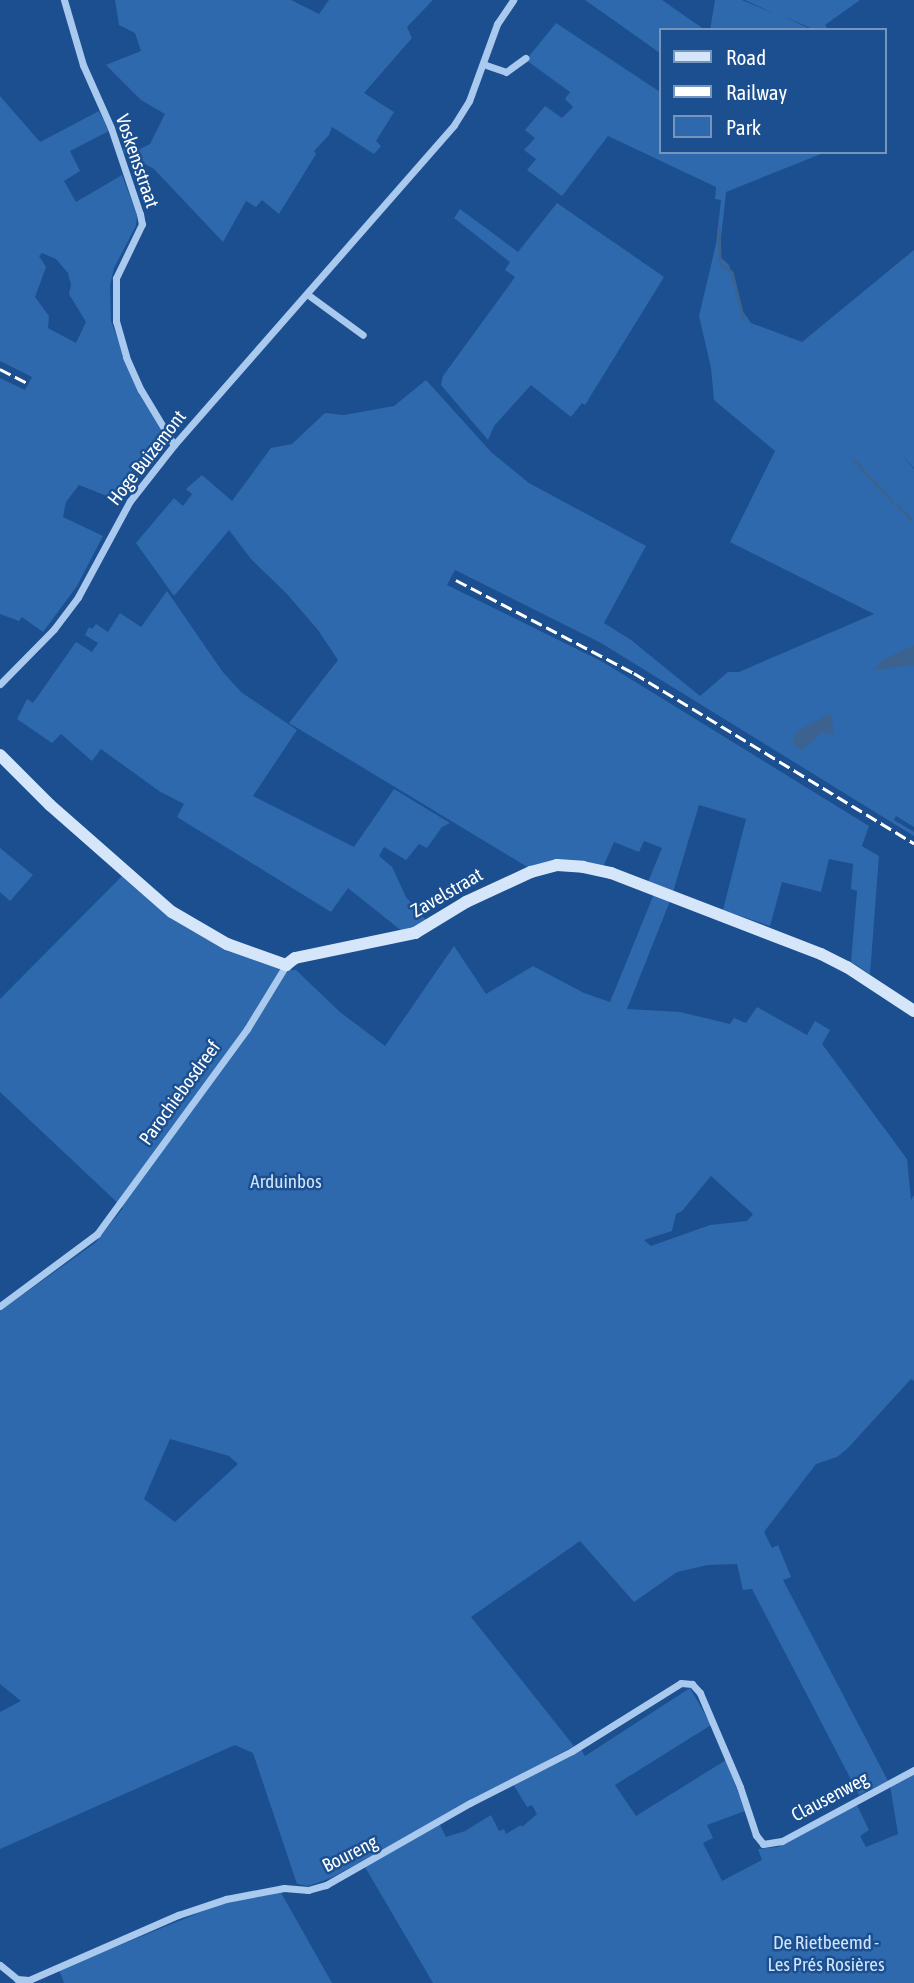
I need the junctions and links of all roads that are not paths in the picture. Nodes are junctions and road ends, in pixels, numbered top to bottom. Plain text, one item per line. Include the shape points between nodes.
1 (64, 0) edge
2 (513, 0) edge
3 (525, 58) dead end
4 (483, 64) junction
5 (307, 294) junction
6 (363, 335) dead end
7 (174, 445) junction
8 (0, 684) edge
9 (0, 755) edge
10 (286, 965) junction
11 (914, 1011) edge
12 (0, 1306) edge
13 (692, 1684) joint
14 (914, 1770) edge
15 (0, 1965) edge

1 - 7 street, Voskensstraat via 83,65 141,214 142,224 117,278 116,321 141,390
2 - 4 street, Hoge Buizemont via 497,24
3 - 4 street via 506,72
4 - 5 street, Hoge Buizemont via 454,125
5 - 6 street
5 - 7 street, Hoge Buizemont
7 - 8 street, Hoge Buizemont via 130,501 78,597
9 - 10 street via 172,912 227,944
10 - 11 street, Zavelstraat via 295,958 415,933 466,902 557,865 611,873 821,954
10 - 12 street, Parochiebosdreef via 247,1029 94,1237
13 - 14 street, Clausenweg via 719,1735 760,1842 779,1842
13 - 15 street, Boureng via 675,1685 572,1751 326,1885 226,1899 29,1980 17,1979

